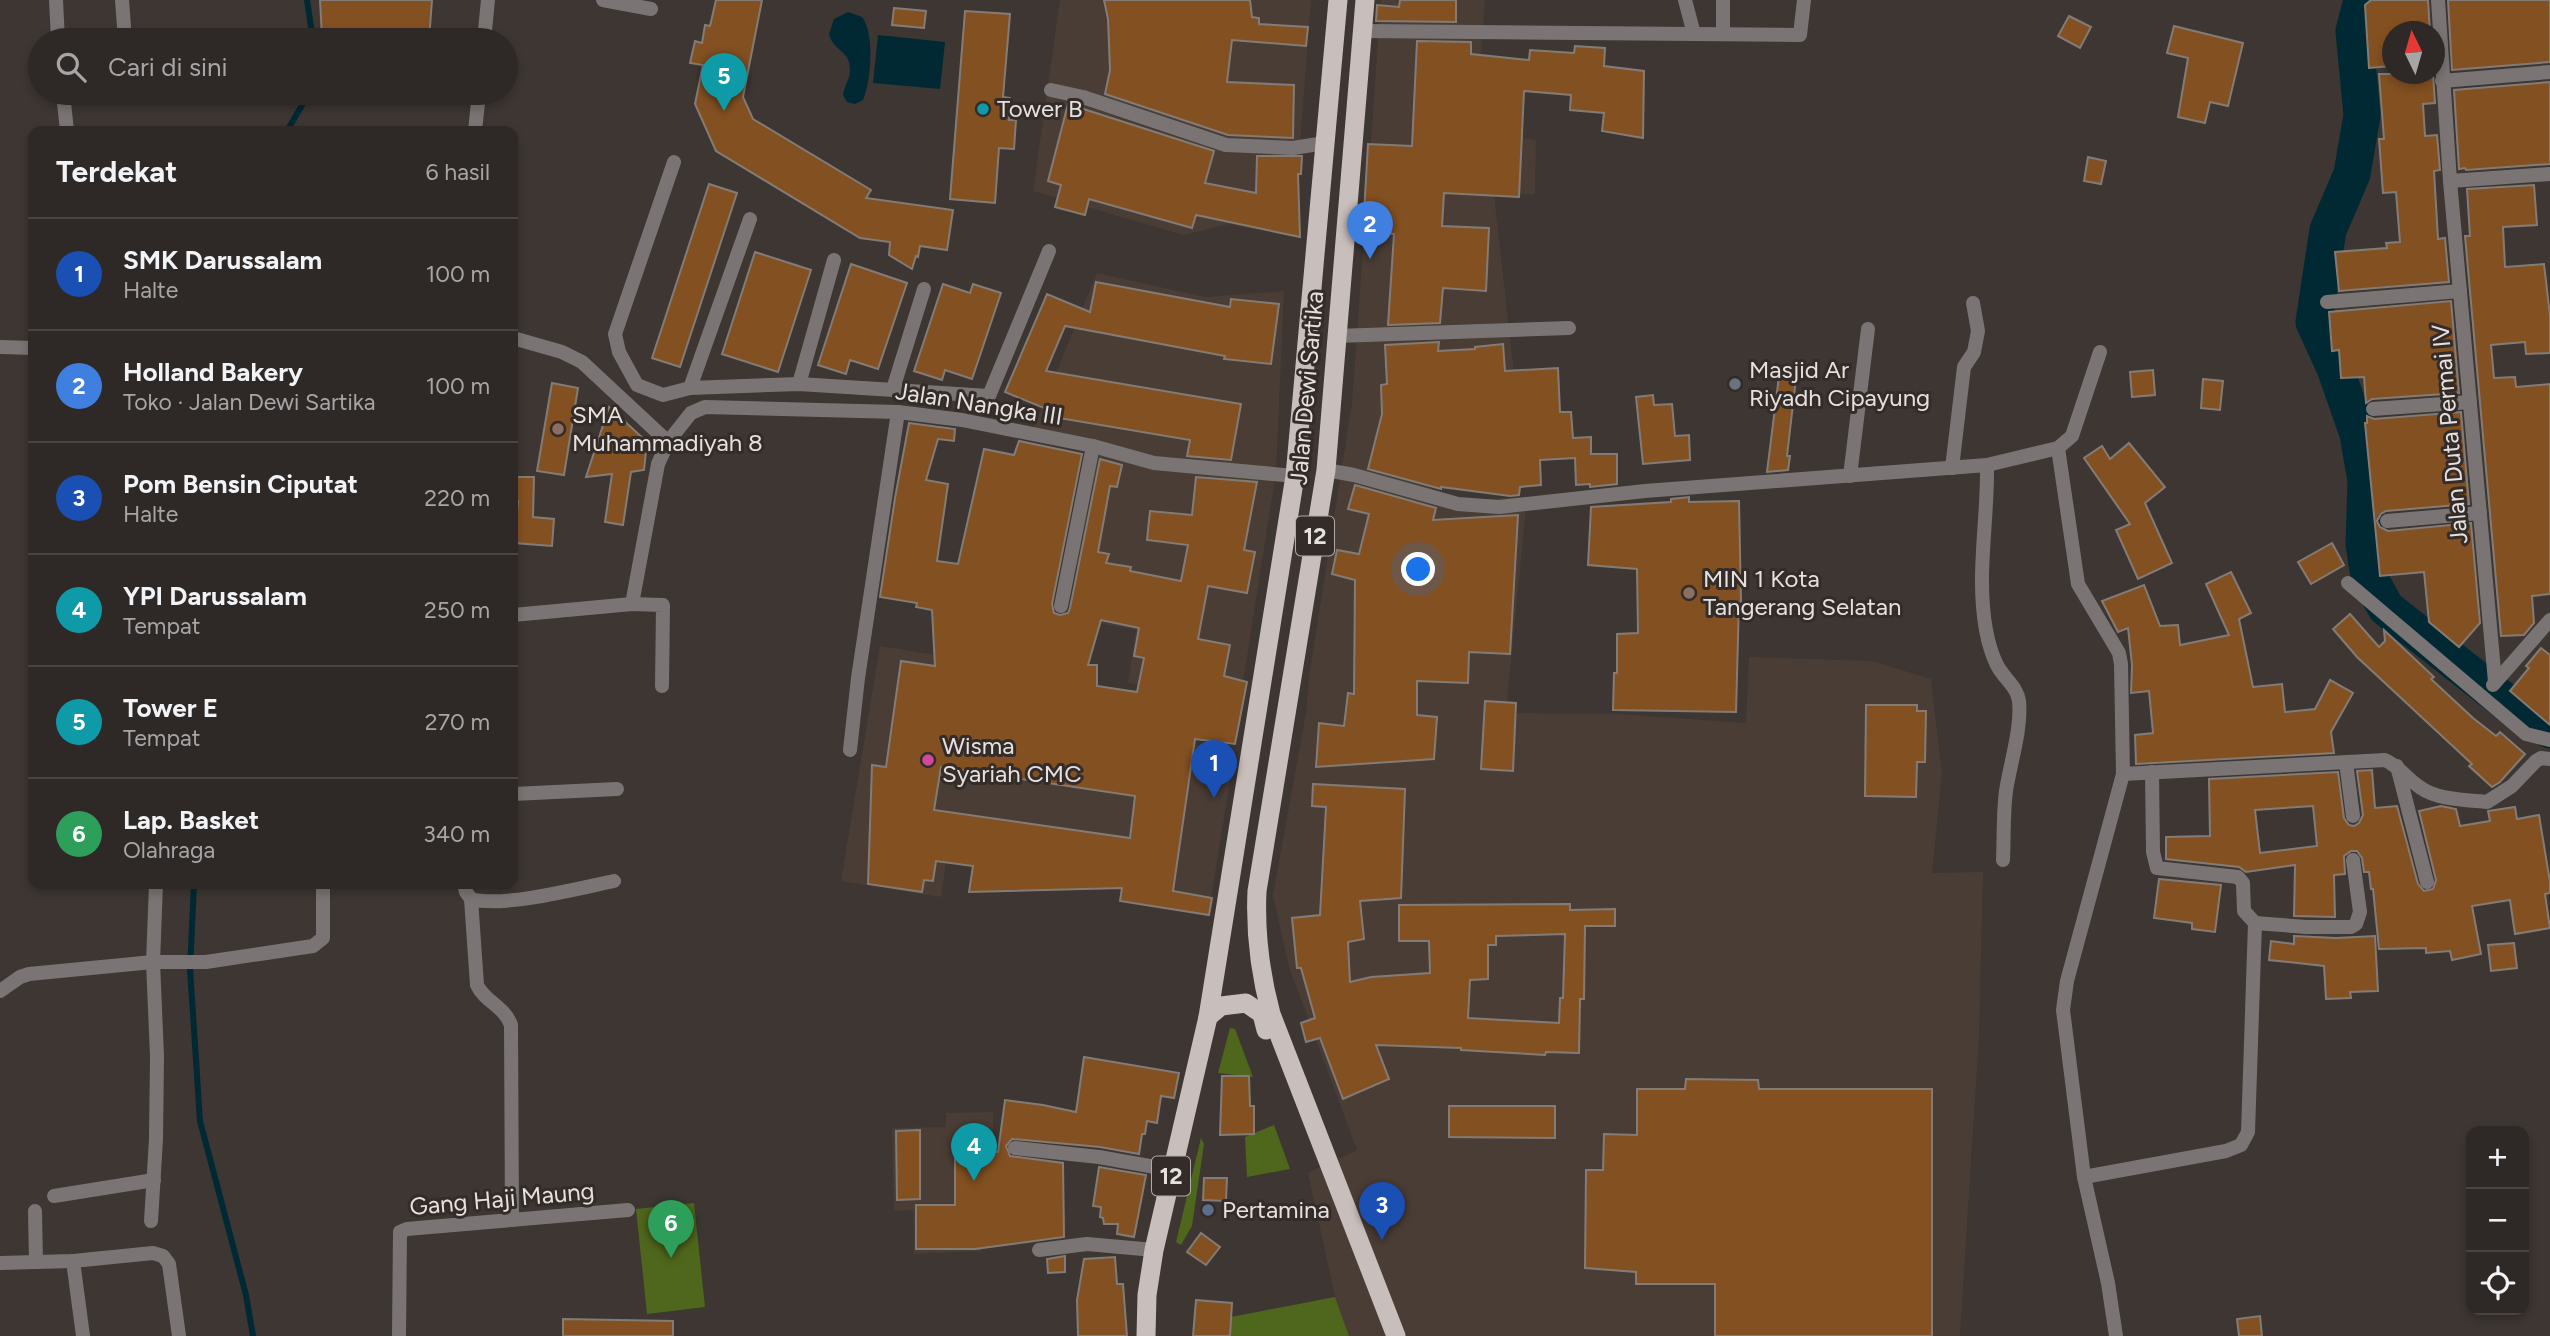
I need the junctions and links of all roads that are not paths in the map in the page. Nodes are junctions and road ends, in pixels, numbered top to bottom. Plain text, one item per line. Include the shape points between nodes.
1 (56, 0) edge
2 (122, 0) edge
3 (488, 0) edge
4 (603, 0) edge
5 (1338, 0) edge
6 (1365, 0) edge
7 (1685, 0) edge
8 (1723, 0) edge
9 (1804, 0) edge
10 (2438, 0) edge
11 (651, 9) dead end
12 (2439, 21) edge
13 (57, 28) edge
14 (124, 28) edge
15 (485, 28) edge
16 (1363, 31) junction
17 (1694, 34) junction
18 (1723, 34) junction
19 (2550, 72) edge
20 (2445, 81) edge
21 (2442, 84) edge
22 (1052, 90) dead end
23 (64, 105) edge
24 (478, 105) edge
25 (66, 126) edge
26 (476, 126) edge
27 (1325, 143) junction
28 (674, 162) dead end
29 (2550, 173) edge
30 (2450, 181) junction
31 (750, 219) dead end
32 (1049, 251) dead end
33 (834, 260) dead end
34 (924, 289) dead end
35 (2460, 291) junction
36 (2327, 302) dead end
37 (1973, 303) dead end
38 (1569, 328) dead end
39 (1868, 328) dead end
40 (1336, 336) junction
41 (518, 339) edge
42 (0, 347) edge
43 (28, 348) edge
44 (2100, 352) dead end
45 (799, 384) junction
46 (690, 388) junction
47 (893, 388) junction
48 (2470, 402) junction
49 (2373, 409) dead end
50 (898, 412) junction
51 (668, 442) junction
52 (1093, 446) junction
53 (1298, 446) junction
54 (1327, 448) junction
55 (2058, 448) junction
56 (1987, 465) junction
57 (1951, 468) junction
58 (1325, 470) junction
59 (1295, 476) junction
60 (1850, 476) junction
61 (2480, 513) junction
62 (2387, 521) dead end
63 (2348, 583) dead end
64 (632, 604) junction
65 (1061, 606) dead end
66 (518, 615) edge
67 (2550, 620) edge
68 (662, 686) dead end
69 (2490, 689) junction
70 (2550, 740) edge
71 (850, 751) dead end
72 (2550, 759) edge
73 (2346, 762) junction
74 (2396, 765) junction
75 (2152, 772) junction
76 (2123, 774) junction
77 (617, 789) dead end
78 (518, 794) edge
79 (2353, 816) dead end
80 (2003, 860) dead end
81 (2353, 860) dead end
82 (614, 881) dead end
83 (2427, 883) dead end
84 (156, 889) edge
85 (323, 889) edge
86 (465, 889) edge
87 (471, 899) junction
88 (2255, 923) junction
89 (153, 962) junction
90 (0, 991) edge
91 (1208, 1017) junction
92 (1289, 1065) junction
93 (1015, 1148) dead end
94 (1172, 1170) junction
95 (2084, 1177) junction
96 (153, 1180) junction
97 (54, 1196) dead end
98 (628, 1210) dead end
99 (35, 1211) dead end
100 (512, 1220) junction
101 (151, 1221) dead end
102 (1039, 1250) dead end
103 (1154, 1250) junction
104 (73, 1261) junction
105 (36, 1262) junction
106 (0, 1263) edge
107 (83, 1336) edge
108 (179, 1336) edge
109 (399, 1336) edge
110 (1146, 1336) edge
111 (1396, 1336) edge
112 (2116, 1336) edge

1 - 13 street
2 - 14 street
3 - 15 street
4 - 11 street
5 - 27 highway, Jalan Dewi Sartika / 12
6 - 16 highway, Jalan Dewi Sartika / 12
7 - 17 street
8 - 18 street
9 - 18 street via 1800,36
10 - 12 street, Jalan Duta Permai IV
16 - 17 street
16 - 40 highway, Jalan Dewi Sartika / 12
17 - 18 street
19 - 20 street
21 - 30 street, Jalan Duta Permai IV
22 - 27 street via 1226,145 1293,148
23 - 25 street
24 - 26 street
27 - 53 highway, Jalan Dewi Sartika / 12
28 - 46 street via 615,334 637,385 663,395
29 - 30 street
30 - 35 street, Jalan Duta Permai IV
31 - 46 street
32 - 47 street via 989,396
33 - 45 street
34 - 47 street
35 - 36 street
35 - 48 street, Jalan Duta Permai IV
37 - 57 street via 1978,331 1974,352 1964,367
38 - 40 street
39 - 60 street
40 - 54 highway, Jalan Dewi Sartika / 12
41 - 51 street via 582,362
42 - 43 street
44 - 55 street via 2075,430
45 - 46 street
45 - 47 street
48 - 49 street
48 - 61 street, Jalan Duta Permai IV
50 - 51 street, Jalan Nangka III via 705,407 691,413
50 - 52 street, Jalan Nangka III
50 - 71 street
51 - 64 street, Jalan Nangka III via 658,464
52 - 59 street, Jalan Nangka III via 1154,463
52 - 65 street
53 - 54 highway
53 - 59 highway, Jalan Dewi Sartika / 12
54 - 58 highway, Jalan Dewi Sartika / 12
55 - 56 street
55 - 76 street via 2078,584 2119,653
56 - 57 street
56 - 80 street via 1981,596 1998,667 2012,684 2019,705 2006,794
57 - 60 street
58 - 60 street via 1458,504 1489,507
58 - 92 highway, Jalan Dewi Sartika / 12 via 1257,891 1261,977
59 - 91 highway, Jalan Dewi Sartika / 12
61 - 62 street
61 - 69 street, Jalan Duta Permai IV
63 - 69 street
64 - 66 street
64 - 68 street via 660,604 664,609
67 - 69 street
69 - 70 street via 2526,734
72 - 74 street via 2536,761 2512,786 2487,802 2428,792
73 - 74 street via 2385,760
73 - 75 street
73 - 79 street
74 - 83 street
75 - 76 street
75 - 88 street via 2152,852 2157,868 2238,877 2244,883 2244,911
76 - 95 street via 2063,1010
77 - 78 street
81 - 88 street via 2360,912 2357,924 2306,928
82 - 87 street via 555,894
84 - 89 street
85 - 89 street via 324,929 319,943 206,962
86 - 87 street
87 - 100 street via 477,985 512,1024
88 - 95 street via 2245,1142 2226,1151
89 - 90 street via 29,974
89 - 96 street via 157,1056
91 - 92 highway via 1220,1006 1252,1006 1262,1014 1270,1042
91 - 94 highway, 12
92 - 111 highway, 12
93 - 94 street
94 - 103 highway, 12
95 - 112 street
96 - 97 street
96 - 101 street
98 - 100 street, Gang Haji Maung
99 - 105 street
100 - 109 street, Gang Haji Maung via 400,1231
102 - 103 street via 1087,1244
103 - 110 highway, 12
104 - 105 street
104 - 107 street
104 - 108 street via 153,1253 163,1256 169,1264
105 - 106 street

